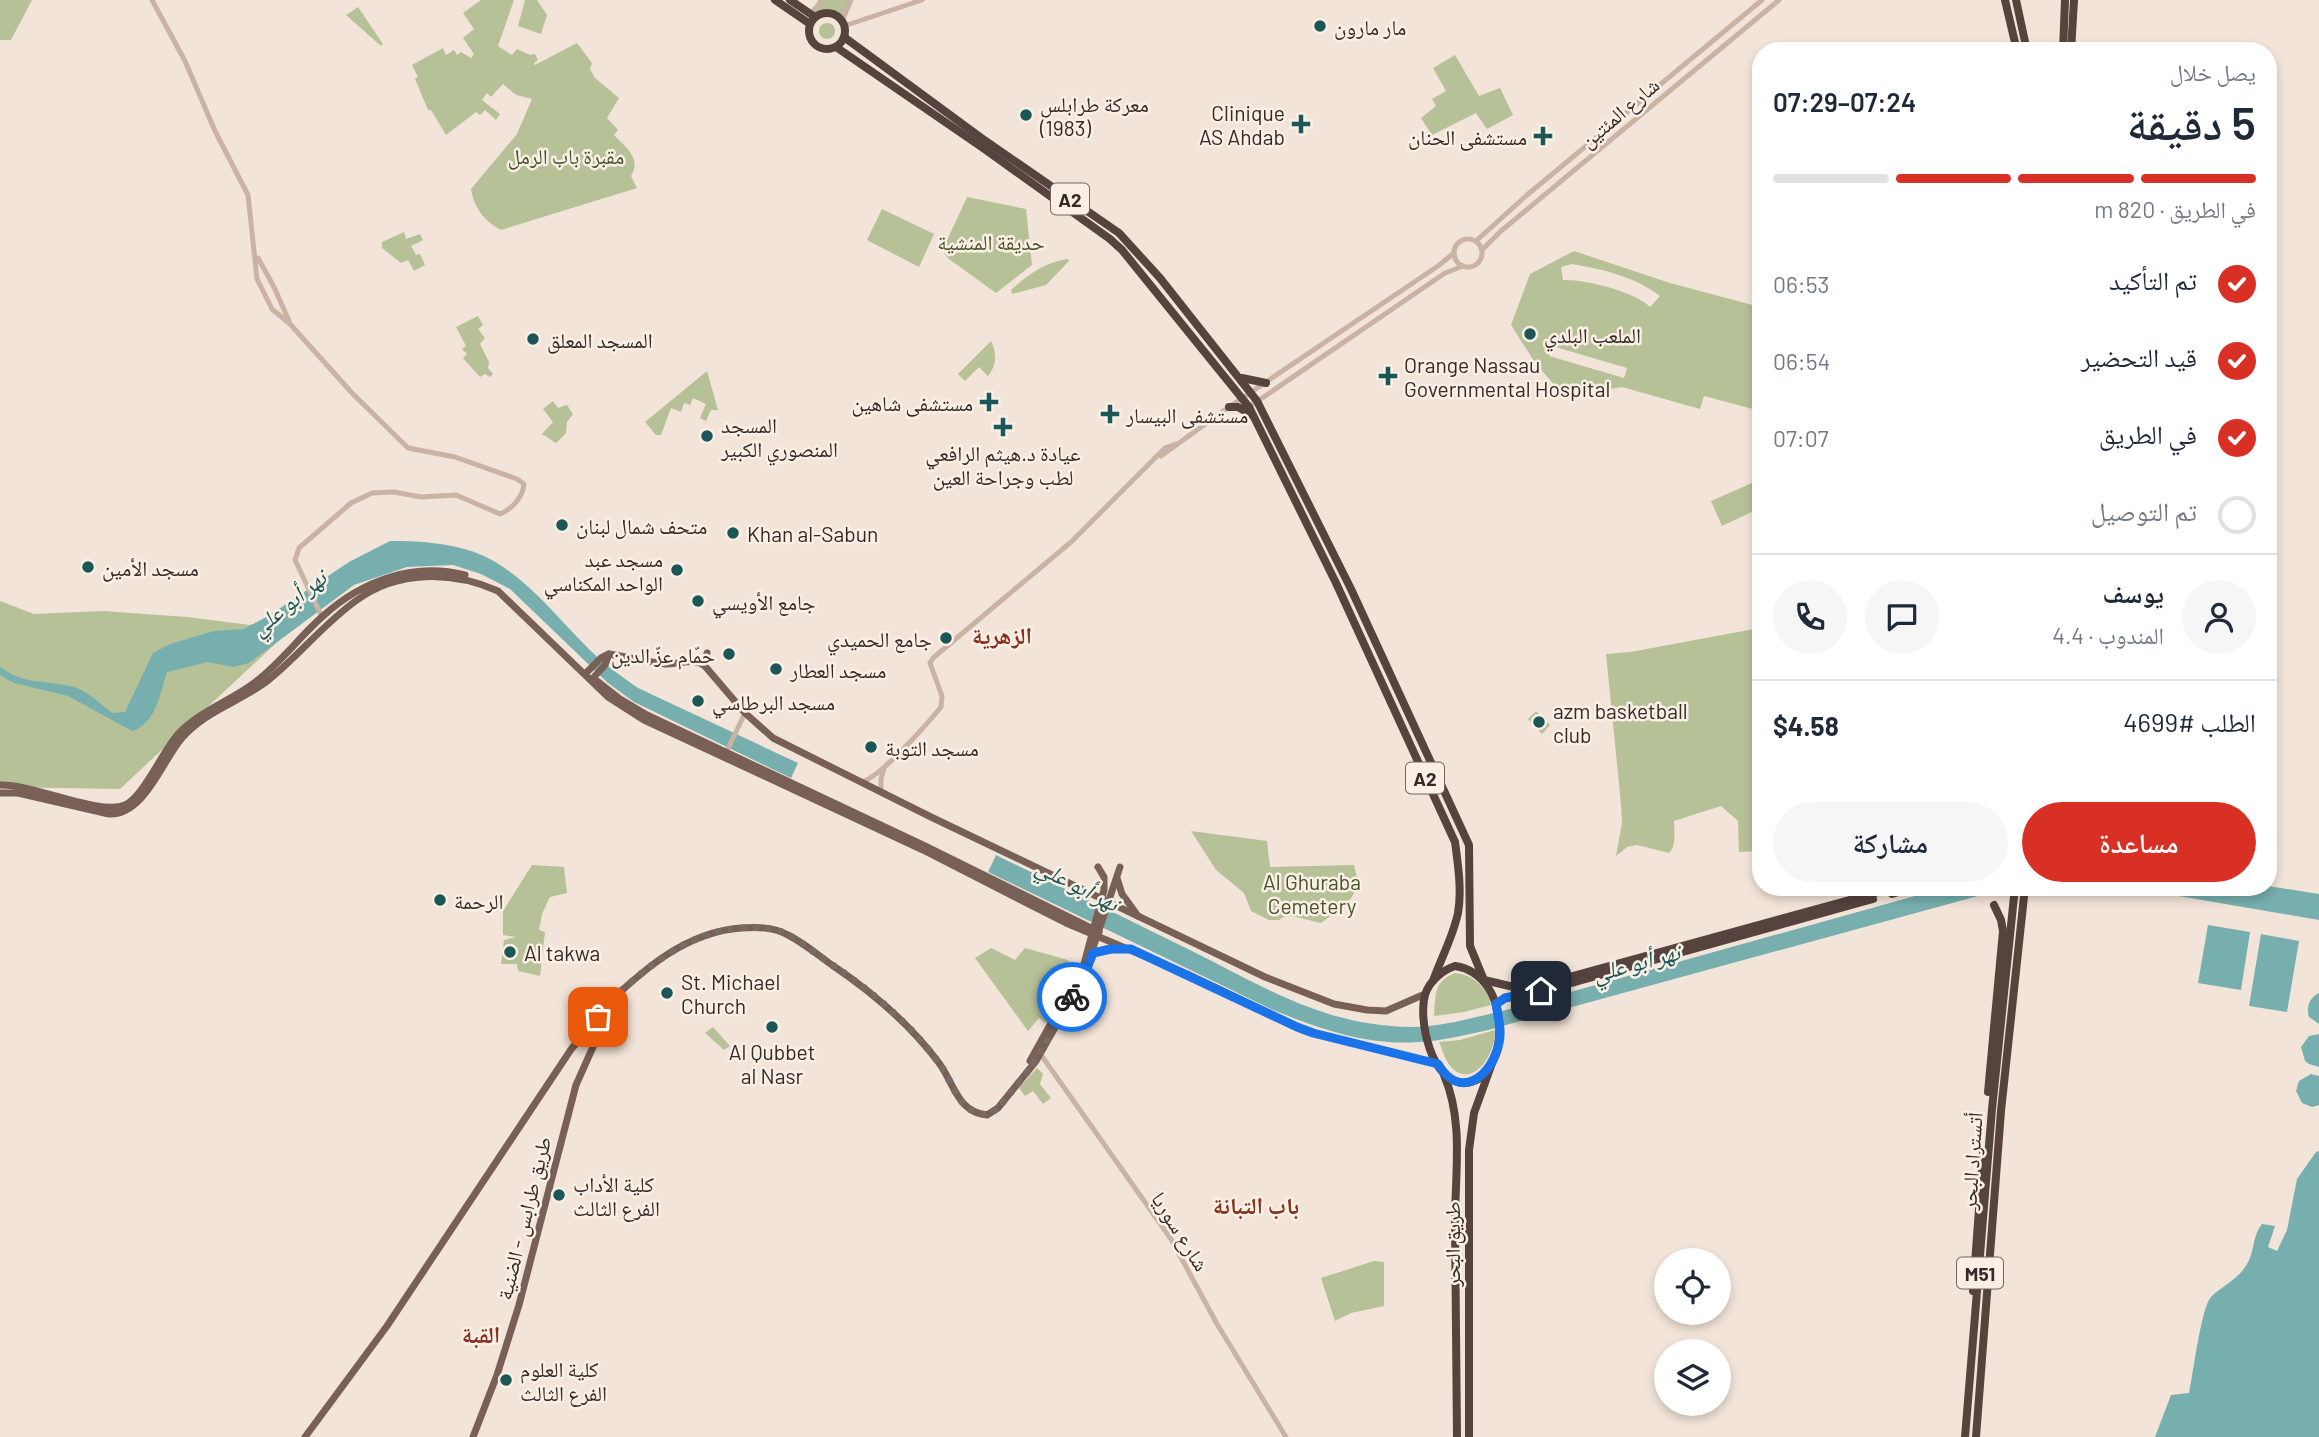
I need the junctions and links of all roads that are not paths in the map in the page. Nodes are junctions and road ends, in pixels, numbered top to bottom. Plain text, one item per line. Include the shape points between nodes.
1 (152, 0) edge
2 (775, 0) edge
3 (790, 0) edge
4 (821, 0) edge
5 (851, 0) edge
6 (922, 0) edge
7 (1762, 0) edge
8 (1779, 0) edge
9 (2005, 0) edge
10 (2016, 0) edge
11 (2069, 1) edge
12 (814, 19) junction
13 (843, 24) junction
14 (844, 37) junction
15 (2015, 42) edge
16 (2025, 42) edge
17 (2064, 42) edge
18 (2071, 42) edge
19 (836, 47) junction
20 (1557, 171) junction
21 (1563, 179) junction
22 (1476, 242) junction
23 (1482, 250) junction
24 (1454, 253) junction
25 (256, 255) junction
26 (1463, 266) junction
27 (290, 324) junction
28 (1239, 377) junction
29 (1266, 383) junction
30 (1247, 395) junction
31 (1253, 404) junction
32 (1229, 407) junction
33 (1255, 417) junction
34 (321, 616) junction
35 (707, 653) dead end
36 (704, 664) junction
37 (279, 672) junction
38 (592, 673) junction
39 (745, 713) junction
40 (726, 752) junction
41 (884, 767) junction
42 (861, 782) junction
43 (0, 785) edge
44 (881, 792) junction
45 (0, 793) edge
46 (1449, 802) junction
47 (1439, 806) junction
48 (1098, 867) dead end
49 (1864, 896) edge
50 (1883, 896) edge
51 (2014, 896) edge
52 (2024, 896) edge
53 (1104, 904) junction
54 (1994, 905) dead end
55 (1141, 919) junction
56 (1096, 931) junction
57 (1131, 949) junction
58 (1093, 953) junction
59 (1484, 980) junction
60 (1433, 981) junction
61 (1425, 994) junction
62 (1496, 1004) junction
63 (602, 1015) junction
64 (588, 1031) junction
65 (597, 1038) junction
66 (1038, 1051) junction
67 (1495, 1055) junction
68 (1438, 1064) junction
69 (1444, 1075) junction
70 (1996, 1110) junction
71 (1976, 1318) junction
72 (305, 1437) edge
73 (473, 1437) edge
74 (1286, 1437) edge
75 (1457, 1437) edge
76 (1469, 1437) edge
77 (1965, 1437) edge
78 (1976, 1437) edge

1 - 25 street via 248,195
2 - 12 highway, A2
3 - 12 highway, A2
4 - 12 street
5 - 13 street
6 - 13 street
7 - 20 street, شارع المئتين
8 - 21 street, شارع المئتين
9 - 15 highway
10 - 16 highway
11 - 17 highway
11 - 18 highway
12 - 13 highway, A2 via 828,13
12 - 19 highway, A2 via 809,34 813,43 822,49
13 - 14 highway
14 - 19 highway
14 - 28 highway, A2 via 1113,228 1160,278
19 - 30 highway, A2 via 1122,250
20 - 21 street
20 - 22 street, شارع المئتين
21 - 23 street, شارع المئتين
22 - 23 street
22 - 24 street via 1463,240
23 - 26 street via 1476,265
24 - 26 street
24 - 29 street
25 - 27 street
25 - 27 street via 257,279 267,300
26 - 31 street via 1438,278
27 - 34 street via 408,448 455,457 524,484 519,498 500,514 456,495 372,493 351,503 297,552 295,560
28 - 29 highway
28 - 30 highway, A2
29 - 30 street
30 - 31 highway, A2
30 - 32 street
31 - 33 highway, A2
31 - 46 highway, A2 via 1351,589
32 - 33 highway
32 - 41 street via 1153,462 1055,555 931,660 943,703
33 - 47 highway, A2
34 - 37 main road via 318,628
34 - 38 main road via 351,594 399,573 458,573 485,581 512,597
34 - 43 main road via 256,682 179,733 125,805 108,807
35 - 36 main road
36 - 38 main road via 606,658
36 - 39 main road
37 - 40 main road via 368,593 422,576 457,578 498,591 617,704
37 - 45 main road via 193,727 138,802 123,813
38 - 40 main road via 639,711
39 - 40 street
39 - 42 main road via 773,738
40 - 56 main road
41 - 42 street
41 - 44 street
42 - 44 main road
44 - 53 main road via 1063,879
46 - 47 highway
46 - 59 highway, A2 via 1469,845 1470,946
47 - 60 highway, A2 via 1455,842 1458,909
48 - 53 main road via 1105,881
49 - 59 highway via 1540,985 1518,988
50 - 62 highway
51 - 70 highway, أتستراد البحر / M51
52 - 70 highway, أتستراد البحر / M51
53 - 55 main road
53 - 55 main road via 1119,871 1122,894
53 - 56 main road
54 - 71 highway via 2003,931 1975,1260 1972,1306
55 - 61 main road via 1334,1004 1386,1011
56 - 57 main road
56 - 58 main road
56 - 66 main road
57 - 58 main road
57 - 68 main road via 1313,1033
58 - 66 main road via 1083,978
59 - 60 highway via 1455,966
59 - 62 highway, A2
60 - 61 highway, A2
61 - 68 highway, A2 via 1428,1044
62 - 67 highway, A2 via 1501,1032
63 - 64 main road
63 - 65 main road, طريق طرابس - الضنية via 610,1024
63 - 66 main road via 605,1006 650,966 695,938 725,929 770,929 788,934 877,998 938,1062 964,1106 983,1115 998,1108
64 - 65 main road
64 - 72 main road via 572,1048 387,1326
65 - 73 main road, طريق طرابس - الضنية via 576,1085 519,1305
66 - 74 street, شارع سوريا via 1171,1239
67 - 69 highway, A2 via 1485,1073 1473,1082
67 - 76 highway, طريق البحر / A2 via 1475,1113 1469,1150
68 - 69 highway, A2
69 - 75 highway, طريق البحر / A2 via 1458,1127
70 - 71 highway, أتستراد البحر / M51
70 - 78 highway, أتستراد البحر / M51
71 - 77 highway, أتستراد البحر / M51

